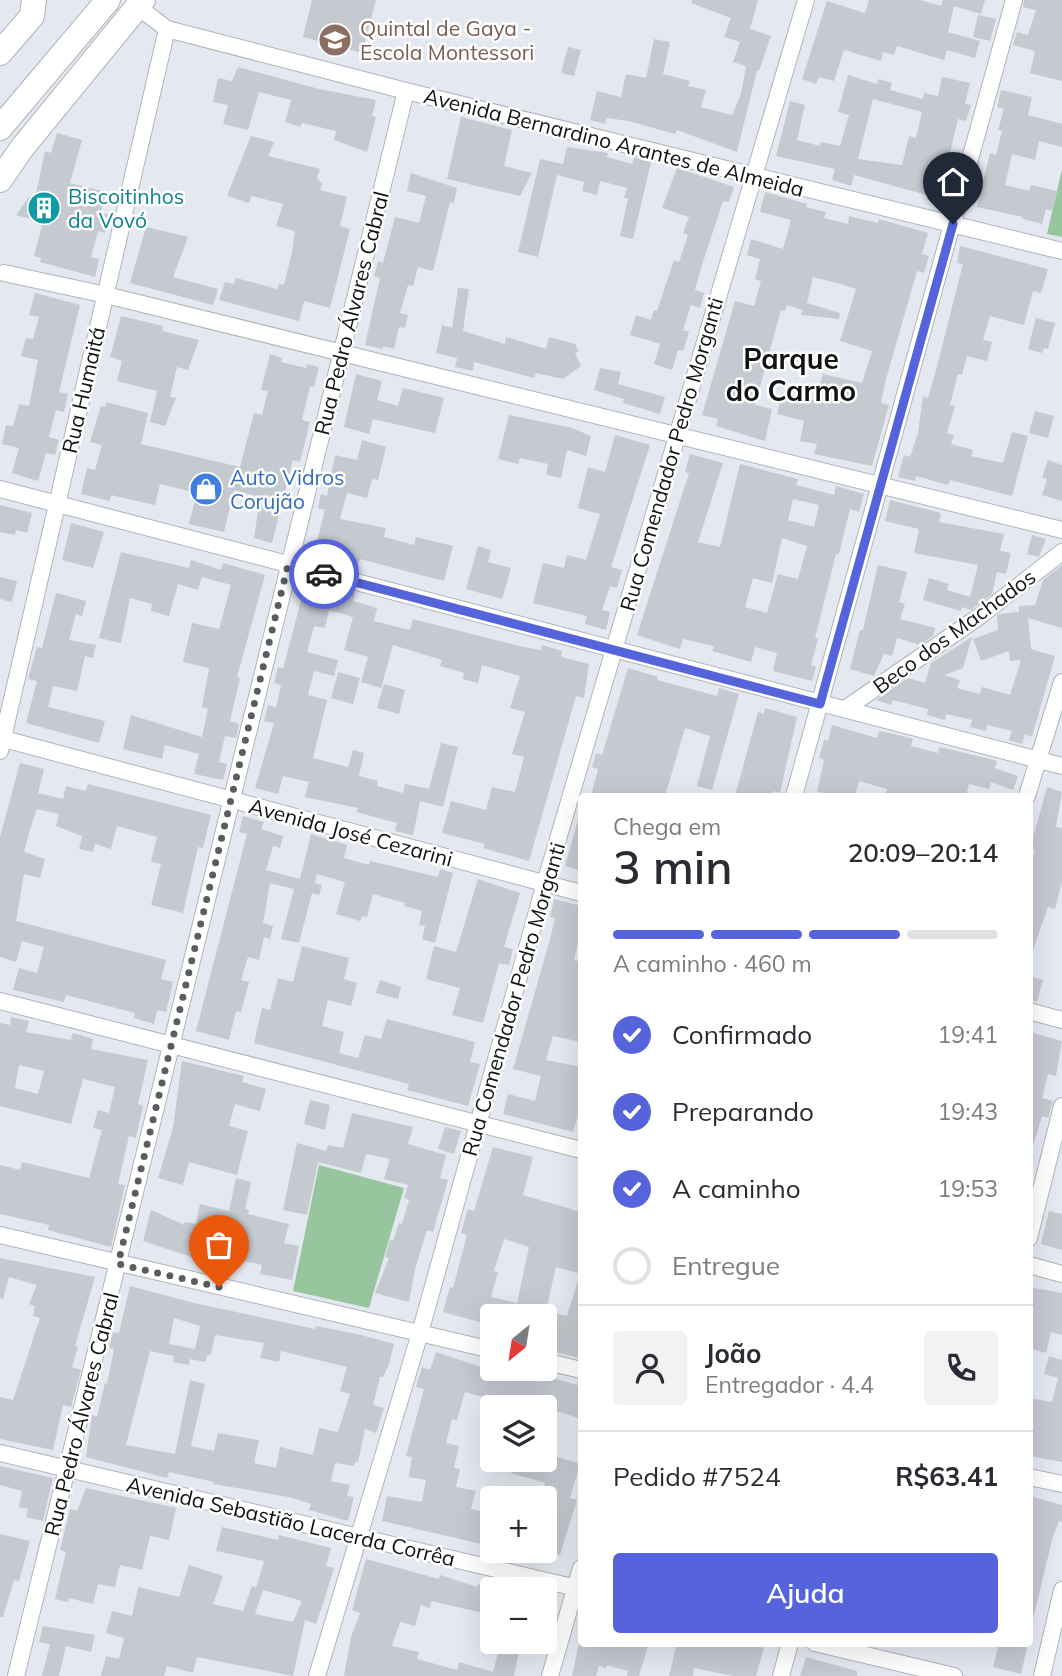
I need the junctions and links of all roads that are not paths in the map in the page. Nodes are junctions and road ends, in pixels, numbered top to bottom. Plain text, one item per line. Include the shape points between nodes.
1 (108, 0) edge
2 (806, 0) edge
3 (1014, 0) edge
4 (140, 3) edge
5 (33, 8) edge
6 (167, 29) junction
7 (0, 53) edge
8 (406, 91) junction
9 (0, 128) edge
10 (754, 175) junction
11 (0, 180) edge
12 (953, 224) junction
13 (1062, 251) edge
14 (4, 273) dead end
15 (106, 295) junction
16 (341, 353) junction
17 (676, 435) junction
18 (881, 486) junction
19 (0, 489) edge
20 (57, 504) junction
21 (1062, 530) edge
22 (1062, 552) edge
23 (288, 565) junction
24 (615, 649) junction
25 (1062, 682) edge
26 (820, 704) junction
27 (845, 709) junction
28 (1, 743) edge
29 (1038, 759) junction
30 (1062, 766) edge
31 (795, 793) edge
32 (1028, 793) edge
33 (231, 800) junction
34 (545, 883) junction
35 (578, 891) edge
36 (0, 1001) edge
37 (1033, 1012) edge
38 (1062, 1020) edge
39 (173, 1046) junction
40 (1062, 1106) edge
41 (479, 1124) junction
42 (578, 1149) edge
43 (1033, 1222) edge
44 (0, 1235) edge
45 (118, 1264) junction
46 (1033, 1266) edge
47 (1062, 1274) edge
48 (420, 1334) junction
49 (480, 1347) edge
50 (557, 1365) edge
51 (578, 1369) edge
52 (0, 1453) edge
53 (68, 1469) junction
54 (1033, 1477) edge
55 (1062, 1484) edge
56 (359, 1537) junction
57 (578, 1588) edge
58 (1062, 1590) edge
59 (789, 1647) edge
60 (832, 1647) edge
61 (16, 1676) edge
62 (317, 1676) edge
63 (551, 1676) edge
64 (781, 1676) edge
65 (954, 1676) edge
66 (1042, 1676) edge

1 - 9 main road
2 - 10 street, Rua Comendador Pedro Morganti
3 - 12 street
4 - 6 street
4 - 11 main road
5 - 7 main road
6 - 8 street, Avenida Bernardino Arantes de Almeida
6 - 15 street, Rua Humaitá
8 - 10 street, Avenida Bernardino Arantes de Almeida
8 - 16 street, Rua Pedro Álvares Cabral
10 - 12 street, Avenida Bernardino Arantes de Almeida
10 - 17 street, Rua Comendador Pedro Morganti
12 - 13 street, Avenida Bernardino Arantes de Almeida
12 - 18 street
14 - 15 street
15 - 16 street
15 - 20 street, Rua Humaitá
16 - 17 street
16 - 23 street, Rua Pedro Álvares Cabral
17 - 18 street
17 - 24 street, Rua Comendador Pedro Morganti
18 - 21 street
18 - 26 street
19 - 20 street
20 - 23 street
20 - 28 street, Rua Humaitá
22 - 27 street, Beco dos Machados
23 - 24 street
23 - 33 street, Rua Pedro Álvares Cabral
24 - 26 street
24 - 34 street, Rua Comendador Pedro Morganti
25 - 29 street
26 - 27 street
26 - 31 street
27 - 29 street
28 - 33 street, Avenida José Cezarini
29 - 30 street
29 - 32 street
33 - 34 street, Avenida José Cezarini
33 - 39 street, Rua Pedro Álvares Cabral
34 - 35 street, Avenida José Cezarini
34 - 41 street, Rua Comendador Pedro Morganti
36 - 39 street
37 - 38 street
39 - 41 street
39 - 45 street, Rua Pedro Álvares Cabral
40 - 43 street
41 - 42 street
41 - 48 street, Rua Comendador Pedro Morganti
44 - 45 street
45 - 48 street
45 - 53 street, Rua Pedro Álvares Cabral
46 - 47 street
48 - 49 street
48 - 56 street, Rua Comendador Pedro Morganti
50 - 51 street
52 - 53 street, Avenida Sebastião Lacerda Corrêa
53 - 56 street, Avenida Sebastião Lacerda Corrêa
53 - 61 street, Rua Pedro Álvares Cabral
54 - 55 street
56 - 57 street, Avenida Sebastião Lacerda Corrêa
56 - 62 street, Rua Comendador Pedro Morganti
57 - 63 street
58 - 66 street
59 - 64 street
60 - 65 street

